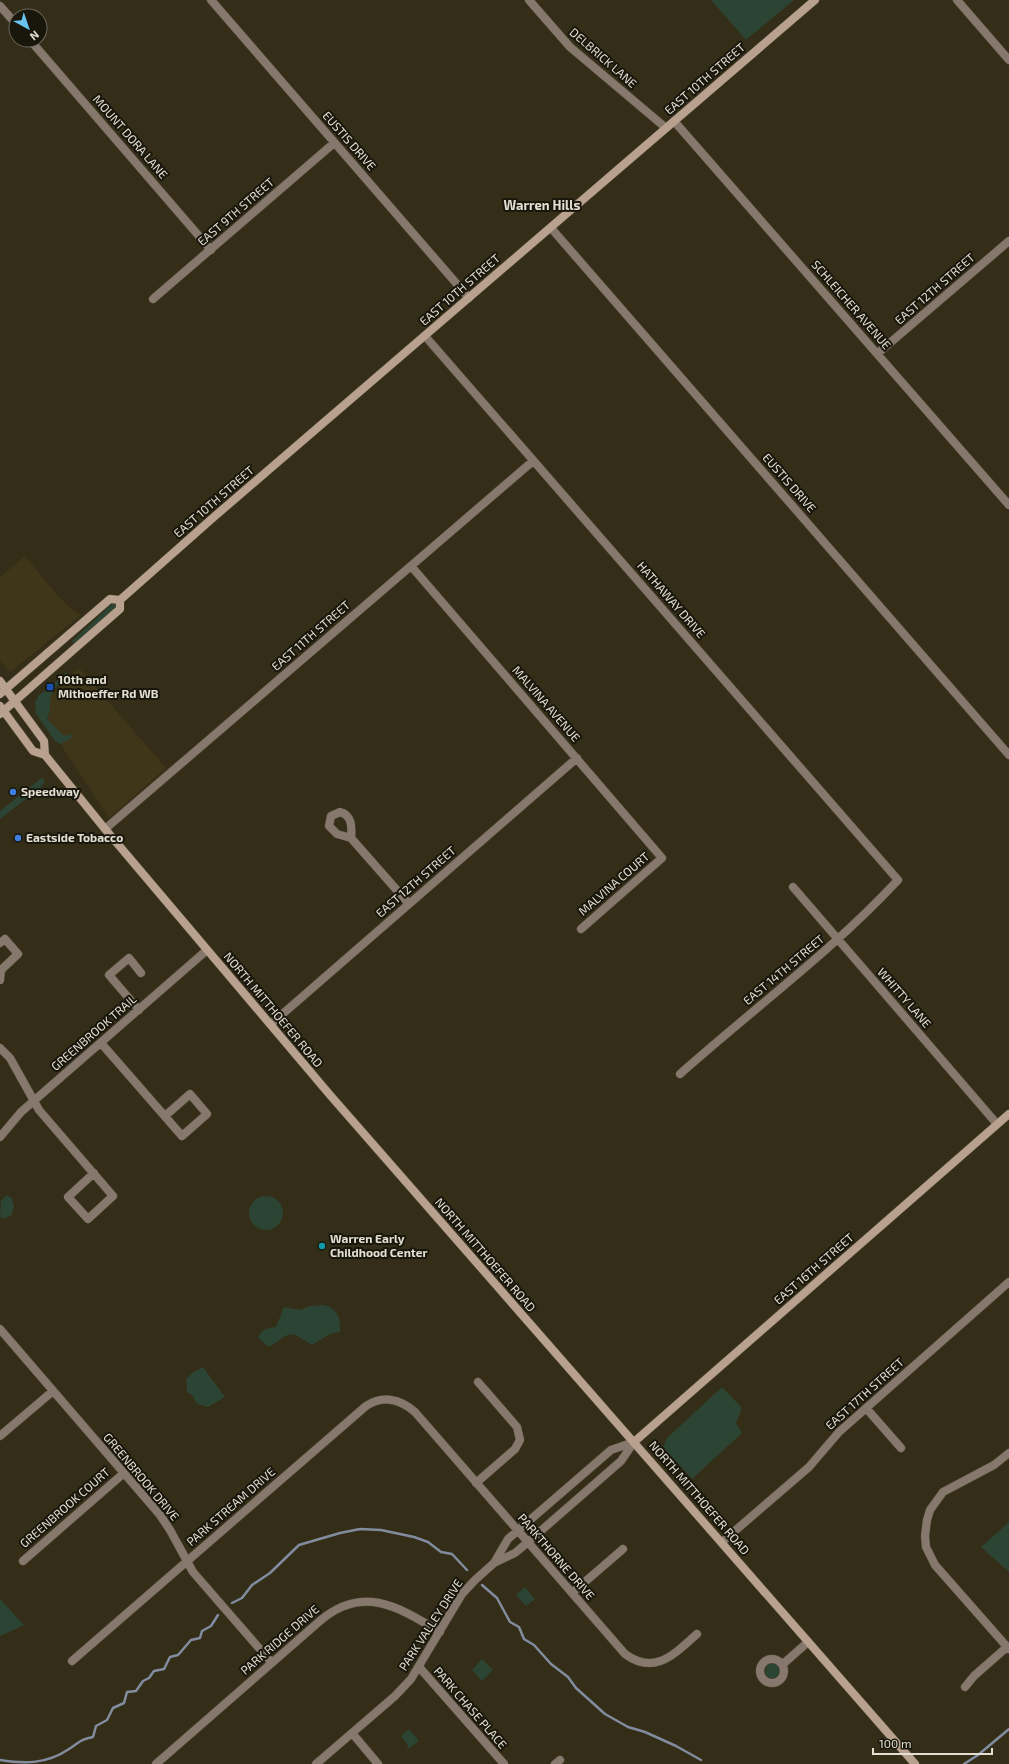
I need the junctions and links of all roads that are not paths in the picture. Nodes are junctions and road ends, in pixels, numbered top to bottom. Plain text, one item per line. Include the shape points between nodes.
1 (211, 0) edge
2 (529, 0) edge
3 (815, 0) edge
4 (957, 0) edge
5 (0, 6) edge
6 (8, 15) edge
7 (37, 48) edge
8 (1009, 60) edge
9 (674, 121) junction
10 (666, 128) junction
11 (334, 143) junction
12 (551, 228) junction
13 (1009, 241) edge
14 (211, 250) junction
15 (469, 298) junction
16 (154, 299) dead end
17 (425, 336) junction
18 (878, 354) junction
19 (533, 461) junction
20 (1009, 505) edge
21 (411, 566) junction
22 (120, 600) junction
23 (0, 681) edge
24 (3, 692) edge
25 (15, 701) junction
26 (1, 710) edge
27 (45, 755) junction
28 (1009, 755) edge
29 (576, 758) junction
30 (105, 830) junction
31 (351, 838) dead end
32 (662, 858) joint
33 (898, 880) joint
34 (793, 887) dead end
35 (409, 904) junction
36 (581, 928) dead end
37 (838, 940) junction
38 (0, 943) edge
39 (207, 950) junction
40 (142, 973) dead end
41 (0, 980) edge
42 (138, 1010) junction
43 (271, 1024) junction
44 (101, 1043) junction
45 (0, 1048) edge
46 (680, 1074) dead end
47 (35, 1100) junction
48 (1009, 1114) edge
49 (165, 1116) junction
50 (997, 1124) junction
51 (0, 1137) edge
52 (94, 1173) junction
53 (1009, 1282) edge
54 (0, 1329) edge
55 (478, 1382) dead end
56 (53, 1391) junction
57 (866, 1408) junction
58 (414, 1412) joint
59 (0, 1436) edge
60 (634, 1442) junction
61 (901, 1448) dead end
62 (1009, 1453) edge
63 (124, 1473) junction
64 (476, 1483) junction
65 (518, 1531) junction
66 (528, 1542) junction
67 (722, 1542) junction
68 (623, 1549) dead end
69 (23, 1561) dead end
70 (186, 1562) junction
71 (494, 1563) junction
72 (572, 1593) junction
73 (440, 1632) junction
74 (697, 1634) dead end
75 (808, 1642) junction
76 (1008, 1648) edge
77 (72, 1661) dead end
78 (272, 1663) junction
79 (783, 1664) dead end
80 (419, 1667) junction
81 (966, 1687) dead end
82 (352, 1733) junction
83 (156, 1764) edge
84 (316, 1764) edge
85 (378, 1764) edge
86 (504, 1764) edge
87 (915, 1764) edge

1 - 11 street, EUSTIS DRIVE
2 - 10 street, DELBRICK LANE via 570,47
3 - 9 main road, EAST 10TH STREET
4 - 8 street
5 - 6 street
7 - 14 street, MOUNT DORA LANE
9 - 10 main road, EAST 10TH STREET
9 - 18 street, SCHLEICHER AVENUE
10 - 12 main road, EAST 10TH STREET
11 - 14 street, EAST 9TH STREET
11 - 15 street, EUSTIS DRIVE
12 - 15 main road, EAST 10TH STREET
12 - 28 street, EUSTIS DRIVE
13 - 18 street, EAST 12TH STREET
14 - 16 street, EAST 9TH STREET
15 - 17 main road, EAST 10TH STREET
17 - 19 street, HATHAWAY DRIVE
17 - 22 main road, EAST 10TH STREET
18 - 20 street, SCHLEICHER AVENUE
19 - 21 street, EAST 11TH STREET
19 - 33 street, HATHAWAY DRIVE
21 - 29 street, MALVINA AVENUE
21 - 30 street, EAST 11TH STREET
22 - 24 main road, EAST 10TH STREET via 110,599
22 - 25 main road, EAST 10TH STREET via 120,609
23 - 24 main road, NORTH MITTHOEFER ROAD
24 - 25 main road, NORTH MITTHOEFER ROAD
25 - 26 main road, EAST 10TH STREET
25 - 27 main road, NORTH MITTHOEFER ROAD via 44,741
26 - 27 main road, NORTH MITTHOEFER ROAD via 33,750
27 - 30 main road, NORTH MITTHOEFER ROAD
29 - 32 street, MALVINA AVENUE
29 - 35 street, EAST 12TH STREET
30 - 39 main road, NORTH MITTHOEFER ROAD
31 - 35 street
32 - 36 street, MALVINA COURT
33 - 37 street, EAST 14TH STREET
34 - 37 street, WHITTY LANE
35 - 43 street, EAST 12TH STREET
37 - 46 street, EAST 14TH STREET
37 - 50 street, WHITTY LANE
38 - 41 street via 5,939 18,954 1,970
39 - 42 street, GREENBROOK TRAIL
39 - 43 main road, NORTH MITTHOEFER ROAD
40 - 42 street via 129,958 109,975
42 - 44 street, GREENBROOK TRAIL
43 - 60 main road, NORTH MITTHOEFER ROAD via 330,1095
44 - 47 street, GREENBROOK TRAIL
44 - 49 street
45 - 47 street via 9,1056
47 - 51 street, GREENBROOK TRAIL via 16,1117
47 - 52 street via 39,1110
48 - 50 main road, EAST 16TH STREET
49 - 49 street via 182,1136 207,1114 190,1094
50 - 60 main road, EAST 16TH STREET
52 - 52 street via 113,1196 88,1219 68,1197
53 - 57 street, EAST 17TH STREET
54 - 56 street, GREENBROOK DRIVE
55 - 64 street via 517,1427 520,1436 515,1449
56 - 59 street
56 - 63 street, GREENBROOK DRIVE
57 - 61 street
57 - 67 street, EAST 17TH STREET via 839,1432 809,1467
58 - 64 street, PARKTHORNE DRIVE
58 - 70 street, PARK STREAM DRIVE via 405,1404 391,1400 376,1400 366,1406
60 - 65 street, PARK VALLEY DRIVE via 611,1450
60 - 66 street, PARK VALLEY DRIVE via 621,1461
60 - 67 main road, NORTH MITTHOEFER ROAD
62 - 76 street via 994,1465 943,1492 930,1510 925,1528 929,1556
63 - 69 street, GREENBROOK COURT
63 - 70 street, GREENBROOK DRIVE via 165,1521
64 - 65 street, PARKTHORNE DRIVE
65 - 66 street, PARKTHORNE DRIVE
65 - 71 street, PARK VALLEY DRIVE via 508,1539
66 - 71 street, PARK VALLEY DRIVE via 515,1553
66 - 72 street, PARKTHORNE DRIVE
67 - 75 main road, NORTH MITTHOEFER ROAD
68 - 72 street
70 - 77 street, PARK STREAM DRIVE
70 - 78 street, GREENBROOK DRIVE
71 - 73 street, PARK VALLEY DRIVE via 462,1594
72 - 74 street, PARKTHORNE DRIVE via 625,1654 636,1661 650,1663 666,1660
73 - 78 street, PARK RIDGE DRIVE via 395,1606 377,1602 351,1604 327,1615
73 - 80 street, PARK VALLEY DRIVE
75 - 79 street
75 - 87 main road, NORTH MITTHOEFER ROAD
76 - 81 street via 974,1676
78 - 83 street, PARK RIDGE DRIVE
80 - 82 street, PARK VALLEY DRIVE via 399,1692
80 - 86 street, PARK CHASE PLACE
82 - 84 street, PARK VALLEY DRIVE
82 - 85 street

